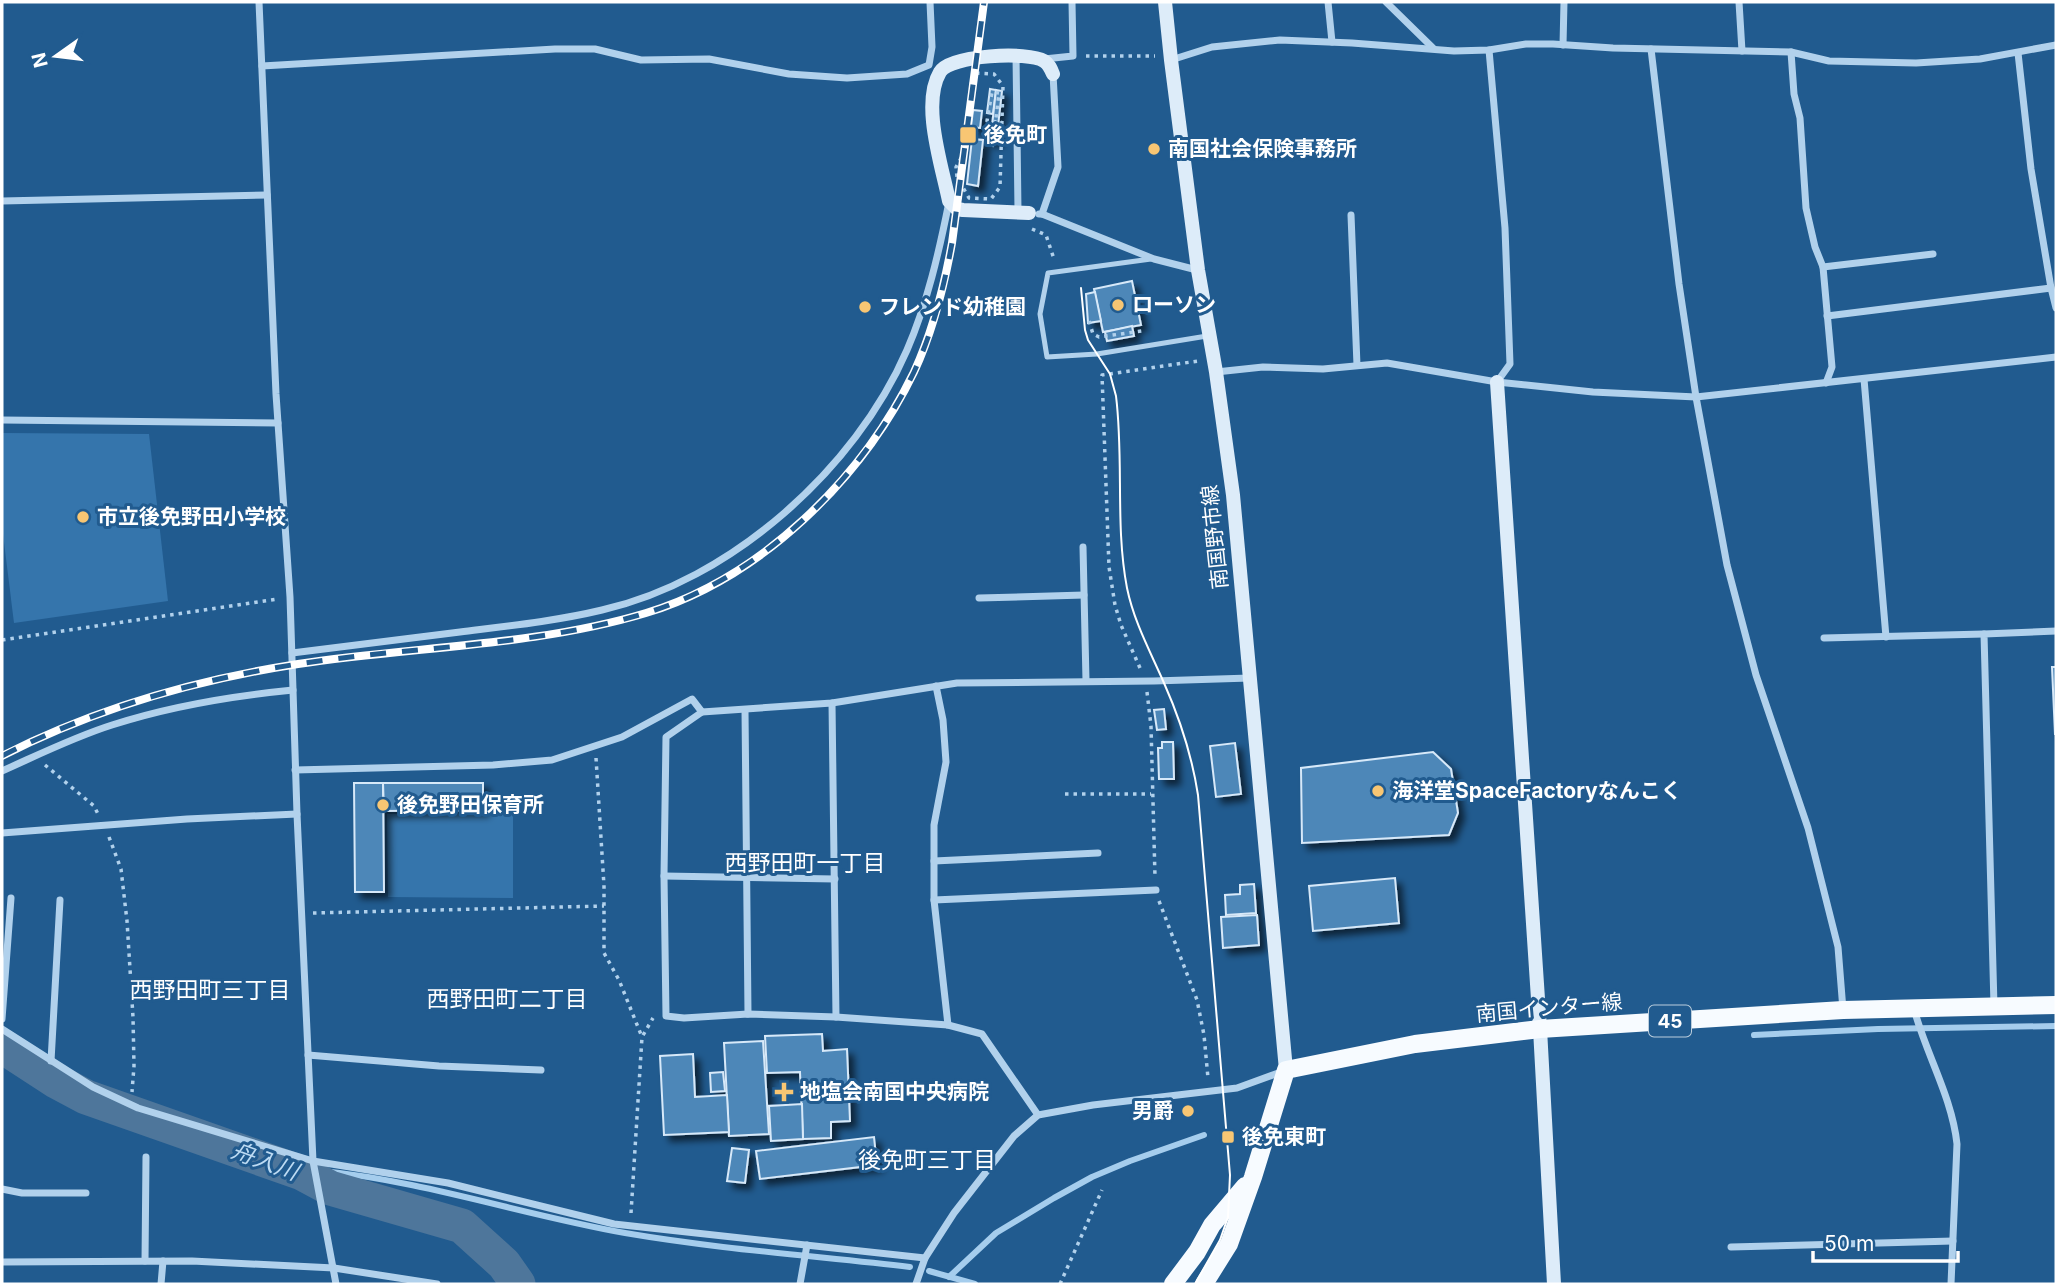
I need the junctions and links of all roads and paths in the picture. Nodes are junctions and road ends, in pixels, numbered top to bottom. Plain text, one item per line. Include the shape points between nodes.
1 (259, 2) edge
2 (930, 2) edge
3 (1072, 2) edge
4 (1165, 2) edge
5 (1328, 2) edge
6 (1386, 2) edge
7 (1564, 2) edge
8 (1739, 2) edge
9 (1332, 42) junction
10 (1563, 45) junction
11 (2056, 45) edge
12 (1434, 49) junction
13 (1651, 49) junction
14 (1489, 51) junction
15 (1742, 51) junction
16 (1791, 52) junction
17 (2018, 52) junction
18 (1016, 55) junction
19 (1073, 56) junction
20 (1170, 58) junction
21 (1040, 59) junction
22 (262, 66) junction
23 (935, 68) junction
24 (1053, 74) joint
25 (987, 121) junction
26 (1002, 122) junction
27 (983, 131) dead end
28 (966, 133) junction
29 (994, 133) junction
30 (1002, 143) junction
31 (267, 195) junction
32 (2, 201) edge
33 (949, 201) junction
34 (1030, 213) junction
35 (1351, 215) dead end
36 (1027, 228) dead end
37 (1933, 254) dead end
38 (1154, 259) junction
39 (1823, 267) junction
40 (1198, 270) junction
41 (1057, 271) junction
42 (2051, 288) junction
43 (2056, 308) edge
44 (1827, 316) junction
45 (1089, 321) dead end
46 (1209, 336) junction
47 (1148, 346) junction
48 (2056, 358) edge
49 (1215, 365) junction
50 (1357, 365) junction
51 (1864, 379) junction
52 (1497, 382) junction
53 (1826, 383) junction
54 (1696, 397) junction
55 (2, 420) edge
56 (278, 423) junction
57 (1083, 547) dead end
58 (1084, 595) junction
59 (290, 597) junction
60 (979, 598) dead end
61 (2056, 631) edge
62 (1984, 634) junction
63 (1886, 636) junction
64 (1824, 638) dead end
65 (2, 640) edge
66 (292, 653) junction
67 (1250, 678) junction
68 (1086, 681) junction
69 (1145, 681) junction
70 (936, 686) junction
71 (293, 690) junction
72 (832, 703) junction
73 (745, 710) junction
74 (702, 712) junction
75 (595, 746) junction
76 (30, 758) junction
77 (295, 770) junction
78 (2, 771) edge
79 (1065, 794) dead end
80 (1151, 794) junction
81 (297, 814) junction
82 (104, 826) junction
83 (2, 834) edge
84 (1098, 853) dead end
85 (934, 860) junction
86 (664, 876) junction
87 (748, 878) junction
88 (835, 879) junction
89 (1156, 890) junction
90 (11, 898) dead end
91 (60, 900) dead end
92 (934, 900) junction
93 (604, 906) junction
94 (301, 913) junction
95 (2056, 1005) edge
96 (1994, 1006) junction
97 (1913, 1009) junction
98 (1843, 1010) junction
99 (666, 1011) junction
100 (748, 1014) junction
101 (836, 1017) junction
102 (2, 1019) edge
103 (948, 1025) junction
104 (1540, 1029) junction
105 (2, 1030) edge
106 (642, 1037) junction
107 (308, 1055) junction
108 (51, 1060) junction
109 (541, 1070) dead end
110 (1286, 1070) junction
111 (1209, 1092) junction
112 (131, 1104) junction
113 (1038, 1115) junction
114 (146, 1157) dead end
115 (313, 1161) junction
116 (1253, 1177) junction
117 (2, 1189) edge
118 (1102, 1190) dead end
119 (86, 1193) dead end
120 (630, 1226) junction
121 (1953, 1241) junction
122 (807, 1245) junction
123 (1731, 1247) dead end
124 (925, 1258) junction
125 (145, 1261) junction
126 (163, 1261) junction
127 (2, 1262) edge
128 (334, 1268) junction
129 (161, 1284) edge
130 (336, 1284) edge
131 (437, 1284) edge
132 (800, 1284) edge
133 (916, 1284) edge
134 (1060, 1284) edge
135 (1173, 1284) edge
136 (1204, 1284) edge
137 (1554, 1284) edge
138 (1951, 1284) edge

1 - 22 street
2 - 23 street
3 - 19 street
4 - 20 street, 南国野市線
5 - 9 street
6 - 12 street
7 - 10 street
8 - 15 street
9 - 12 street
9 - 20 street via 1251,42
10 - 13 street
10 - 14 street via 1526,44
11 - 17 street
12 - 14 street
13 - 15 street
13 - 54 street
14 - 52 street via 1505,228 1510,365
15 - 16 street
16 - 17 street via 1829,61 1916,63
16 - 39 street via 1806,208
17 - 42 street
18 - 21 street
18 - 23 street via 962,60
18 - 34 street
19 - 20 path
19 - 21 street
20 - 40 street, 南国野市線
21 - 24 street
22 - 23 street via 595,49 641,60 709,59 789,74 847,78
22 - 31 street
23 - 33 street via 932,113
24 - 34 street via 1058,167
25 - 26 path
25 - 28 path via 985,135
25 - 29 path, bridge via 992,92 999,93
26 - 28 path via 1003,86 994,74 976,73
26 - 30 path
27 - 29 path, bridge
28 - 30 path via 964,153 956,167 969,198 985,200 996,195
29 - 30 path via 992,147
31 - 32 street
31 - 56 street
33 - 34 street via 962,210
33 - 66 street via 923,304 907,350 885,392 807,494 765,532 694,576 604,610
34 - 38 street
35 - 50 street
36 - 41 path via 1046,235
37 - 39 street
38 - 40 street
38 - 41 lane
39 - 44 street
40 - 46 street, 南国野市線
41 - 47 lane via 1048,273 1040,314 1047,356
42 - 43 street
42 - 44 street
44 - 53 street via 1832,367
45 - 47 path via 1099,337 1142,331
46 - 47 lane
46 - 49 street, 南国野市線
48 - 51 street
49 - 50 street via 1323,369
49 - 67 street, 南国野市線
49 - 69 path via 1102,375 1109,567 1121,625
50 - 52 street via 1387,363
51 - 53 street
51 - 63 street
52 - 54 street
52 - 104 street
53 - 54 street
54 - 98 street via 1727,565 1756,675 1808,828 1838,947
55 - 56 street
56 - 59 street
57 - 58 street
58 - 60 street
58 - 68 street
59 - 65 path
59 - 66 street
61 - 62 street
62 - 63 street
62 - 96 street
63 - 64 street
66 - 71 street
67 - 69 street
67 - 110 street, 南国野市線
68 - 69 street
68 - 70 street
69 - 80 path via 1151,726
70 - 72 street
70 - 85 street via 946,762 934,825
71 - 76 street via 176,707 110,725
71 - 77 street
72 - 73 street
72 - 88 street
73 - 74 street
73 - 87 street
74 - 75 street via 692,699 622,737
74 - 86 street via 666,737
75 - 77 street via 527,763
75 - 93 path
76 - 78 street
76 - 82 path via 94,806
77 - 81 street
79 - 80 path
80 - 89 path
81 - 82 street
81 - 94 street
82 - 83 street
82 - 112 path via 121,869 127,921 134,1066
84 - 85 street
85 - 92 street
86 - 87 street
86 - 99 street
87 - 88 street
87 - 100 street
88 - 101 street
89 - 92 street
89 - 111 path via 1197,1000
90 - 102 street
91 - 108 street
92 - 103 street
93 - 94 path
93 - 106 path via 604,953
94 - 107 street
95 - 96 main road, 南国インター線 / 45
96 - 97 main road, 南国インター線 / 45
97 - 98 main road, 南国インター線 / 45
97 - 121 street via 1955,1123
98 - 104 main road, 南国インター線 / 45
99 - 100 street via 666,1016 684,1018
99 - 106 path via 656,1012
100 - 101 street
101 - 103 street
103 - 113 street via 982,1034
104 - 110 main road, 南国インター線 / 45 via 1415,1044
104 - 137 street
105 - 108 street
106 - 120 path
107 - 109 street
107 - 115 street
108 - 112 street
110 - 111 street via 1237,1088
110 - 116 main road
111 - 113 street
112 - 115 street
113 - 124 street via 1014,1136
114 - 125 street
115 - 120 street via 437,1181
115 - 128 street
116 - 135 main road via 1212,1225
116 - 136 main road via 1229,1244
117 - 119 street
118 - 134 path
120 - 122 street
121 - 123 street
121 - 138 street
122 - 124 street
122 - 132 street
124 - 133 street
125 - 126 street
125 - 127 street
126 - 128 street
126 - 129 street
128 - 130 street
128 - 131 street

